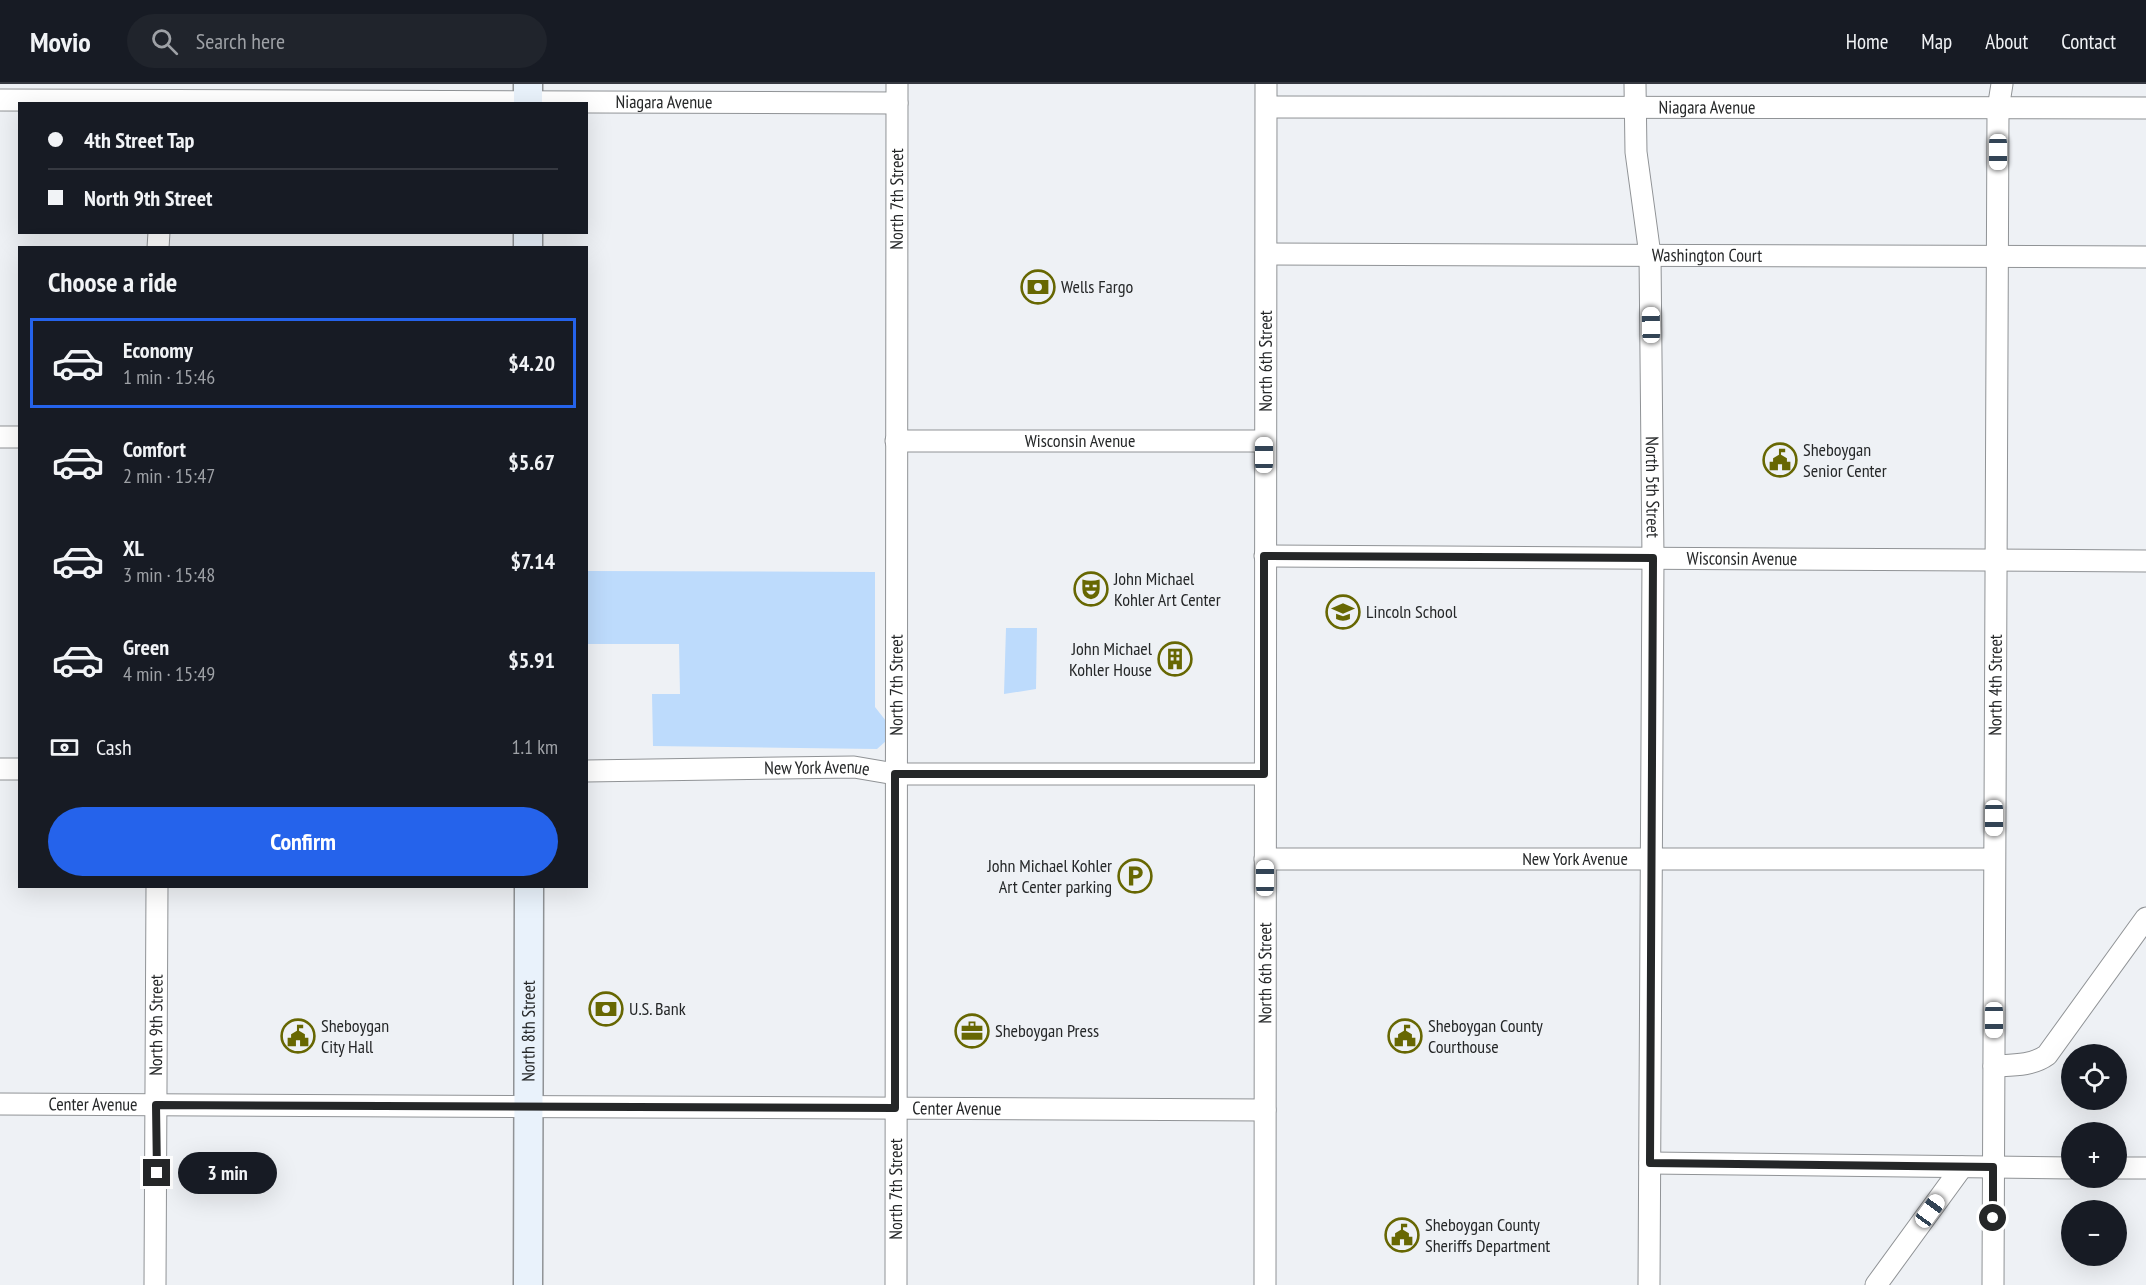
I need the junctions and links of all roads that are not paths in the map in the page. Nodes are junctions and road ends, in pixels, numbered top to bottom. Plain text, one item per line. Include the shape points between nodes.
1 (528, 84) edge
2 (1266, 84) edge
3 (1635, 84) edge
4 (2002, 84) edge
5 (897, 94) edge
6 (159, 96) edge
7 (0, 100) edge
8 (475, 102) edge
9 (528, 102) edge
10 (569, 102) edge
11 (1635, 106) junction
12 (1266, 107) junction
13 (2146, 108) edge
14 (1998, 110) junction
15 (1267, 255) junction
16 (1650, 255) junction
17 (1998, 257) junction
18 (2146, 257) edge
19 (0, 437) edge
20 (18, 437) edge
21 (896, 441) junction
22 (1264, 441) junction
23 (1264, 556) junction
24 (1653, 558) junction
25 (1996, 560) junction
26 (2146, 561) edge
27 (0, 769) edge
28 (18, 769) edge
29 (588, 771) edge
30 (895, 774) junction
31 (1264, 774) junction
32 (1265, 859) junction
33 (1994, 859) junction
34 (1651, 860) junction
35 (157, 888) edge
36 (529, 888) edge
37 (2146, 918) edge
38 (1994, 1066) junction
39 (0, 1104) edge
40 (156, 1105) junction
41 (528, 1106) junction
42 (895, 1108) junction
43 (1265, 1110) junction
44 (1650, 1163) junction
45 (1962, 1167) junction
46 (1993, 1167) junction
47 (2061, 1167) edge
48 (2127, 1168) edge
49 (2146, 1168) edge
50 (158, 1281) edge
51 (528, 1285) edge
52 (896, 1285) edge
53 (1265, 1285) edge
54 (1650, 1285) edge
55 (1876, 1285) edge
56 (1993, 1285) edge

1 - 9 main road
2 - 12 street, North 6th Street
3 - 11 street, North 5th Street
4 - 14 street, North 4th Street
5 - 10 street, Niagara Avenue
5 - 21 street, North 7th Street
6 - 7 street, Niagara Avenue
6 - 8 street, Niagara Avenue
11 - 12 street, Niagara Avenue
11 - 14 street, Niagara Avenue
11 - 16 street, North 5th Street via 1636,152
12 - 15 street, North 6th Street
13 - 14 street, Niagara Avenue
14 - 17 street, North 4th Street
15 - 16 street, Washington Court
15 - 22 street, North 6th Street
16 - 17 street, Washington Court
16 - 24 street, North 5th Street
17 - 18 street, Washington Court
17 - 25 street, North 4th Street
19 - 20 street
21 - 22 street, Wisconsin Avenue
21 - 30 street, North 7th Street
22 - 23 street, North 6th Street
23 - 24 street, Wisconsin Avenue
23 - 31 street, North 6th Street
24 - 25 street, Wisconsin Avenue
24 - 34 street, North 5th Street
25 - 26 street, Wisconsin Avenue
25 - 33 street, North 4th Street
27 - 28 street
29 - 30 street, New York Avenue via 854,767
30 - 31 street, New York Avenue
30 - 42 street, North 7th Street
31 - 32 street, North 6th Street
32 - 34 street, New York Avenue
32 - 43 street, North 6th Street
33 - 34 street, New York Avenue
33 - 38 street, North 4th Street
34 - 44 street, North 5th Street
35 - 40 street, North 9th Street
36 - 41 main road, North 8th Street
37 - 38 street via 2047,1055 2022,1064
38 - 46 street, North 4th Street
39 - 40 street, Center Avenue
40 - 41 street, Center Avenue
40 - 50 street, North 9th Street
41 - 42 street, Center Avenue
41 - 51 main road, North 8th Street
42 - 43 street, Center Avenue
42 - 52 street, North 7th Street
43 - 53 street, North 6th Street
44 - 45 street
44 - 54 street, North 5th Street
45 - 46 street
45 - 55 street
46 - 47 street
46 - 56 street, North 4th Street
48 - 49 street

